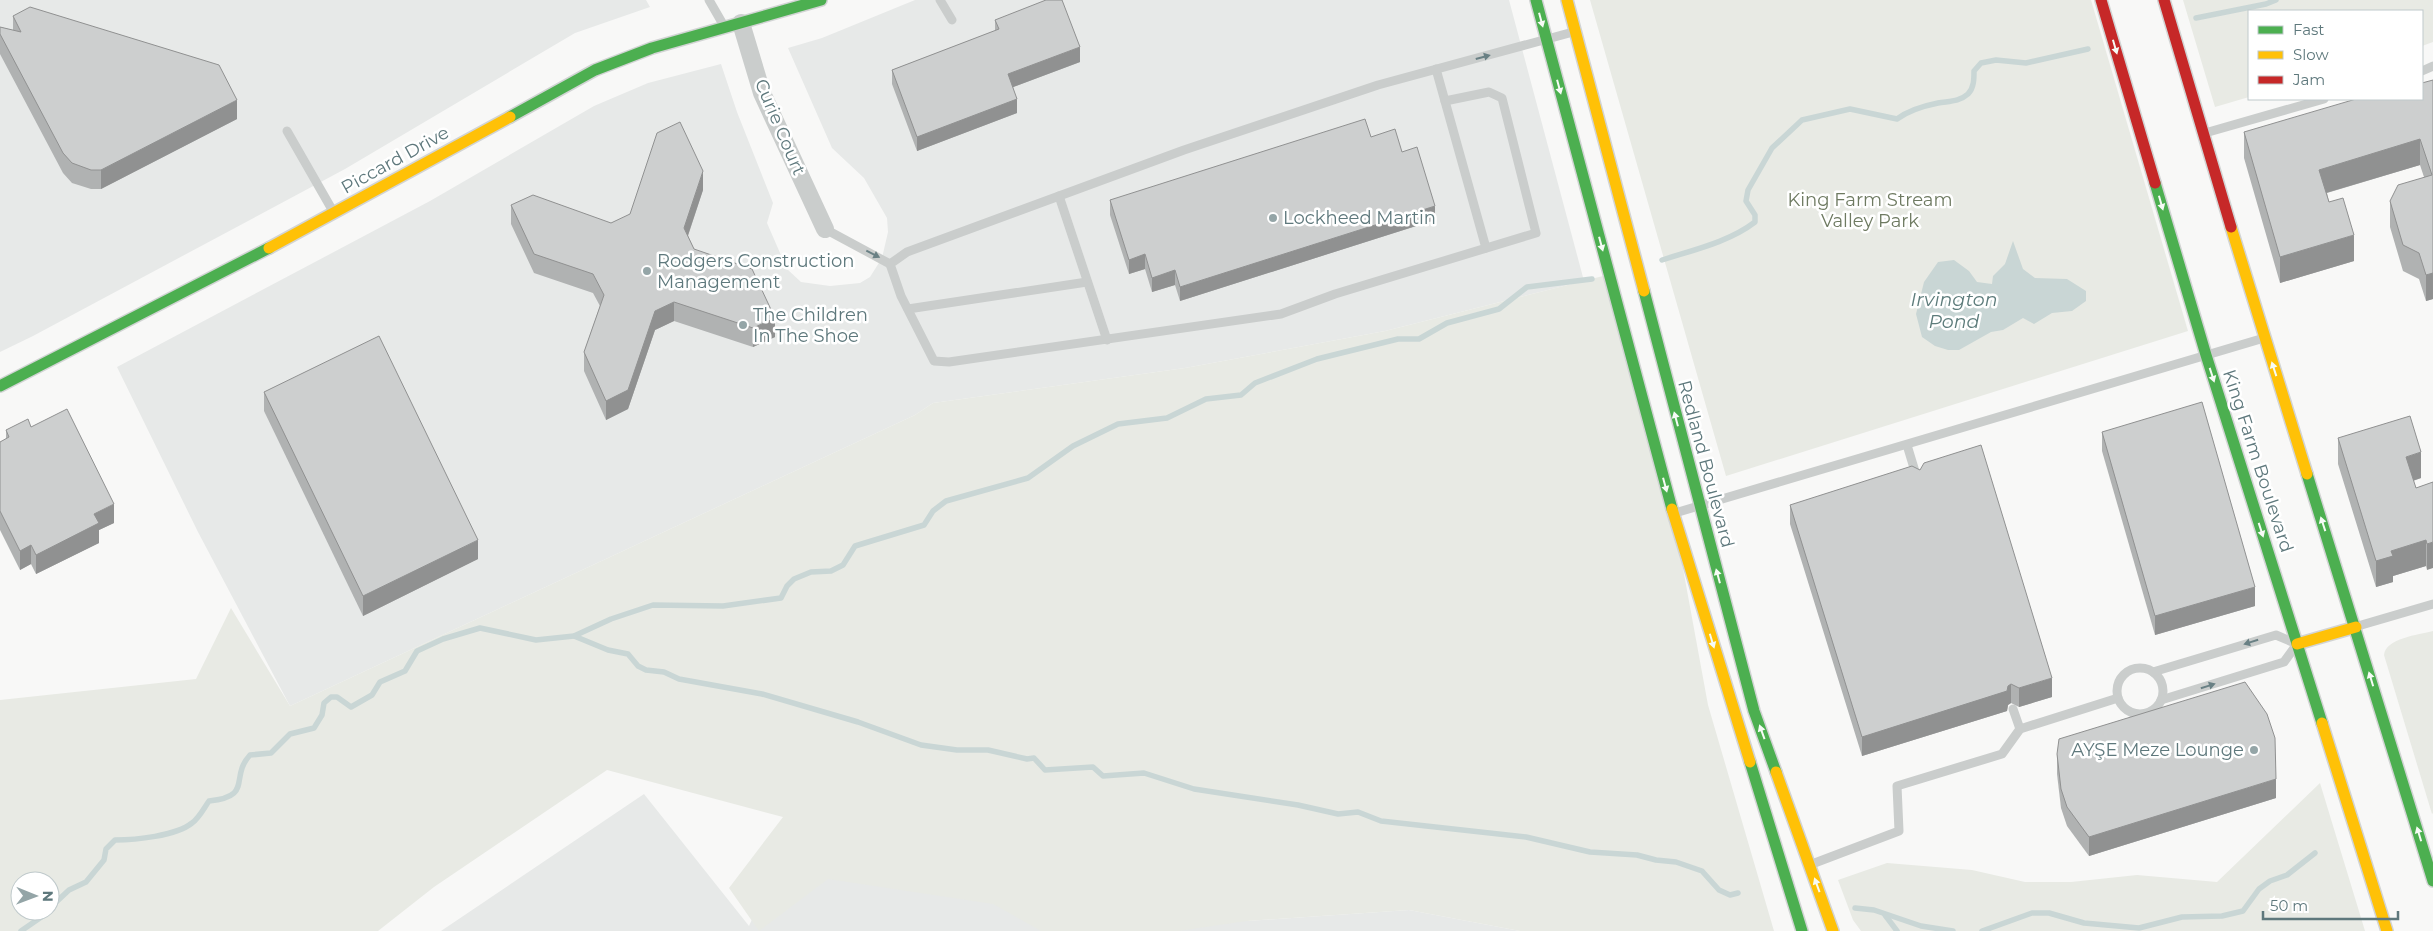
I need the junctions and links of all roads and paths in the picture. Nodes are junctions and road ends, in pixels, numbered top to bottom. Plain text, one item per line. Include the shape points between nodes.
1 (709, 0) edge
2 (821, 0) edge
3 (940, 0) edge
4 (1536, 0) edge
5 (1567, 0) edge
6 (2101, 0) edge
7 (2164, 0) edge
8 (952, 20) dead end
9 (733, 25) junction
10 (1575, 32) junction
11 (1546, 40) junction
12 (1436, 69) junction
13 (2320, 100) edge
14 (1445, 101) junction
15 (286, 131) dead end
16 (2205, 133) junction
17 (1059, 196) junction
18 (335, 214) junction
19 (825, 229) joint
20 (1486, 248) junction
21 (890, 264) junction
22 (1087, 282) junction
23 (908, 308) junction
24 (2264, 338) junction
25 (1107, 340) junction
26 (2206, 356) junction
27 (0, 386) edge
28 (1907, 445) junction
29 (1918, 484) edge
30 (1700, 507) junction
31 (1673, 514) junction
32 (2433, 604) edge
33 (2356, 627) junction
34 (2297, 644) junction
35 (2153, 672) junction
36 (2118, 698) junction
37 (2161, 700) junction
38 (2013, 709) dead end
39 (2020, 729) junction
40 (1810, 865) junction
41 (2433, 881) edge
42 (1802, 931) edge
43 (1833, 931) edge
44 (2387, 931) edge

1 - 9 lane
2 - 9 street, Piccard Drive
3 - 8 lane
4 -> 11 street
5 - 10 street, Redland Boulevard
6 -> 26 street, King Farm Boulevard
7 - 16 street
9 - 18 street, Piccard Drive via 652,48 595,70
9 - 19 street, Curie Court
10 - 11 lane
30 -> 10 street, Redland Boulevard
12 -> 11 lane
11 -> 31 street
12 - 14 lane
12 - 17 lane via 1378,85 1184,150
13 - 16 lane
14 - 20 lane
14 - 20 lane via 1489,92 1502,98 1536,233
15 - 18 lane
16 - 24 street
17 - 21 lane via 907,252
17 - 22 lane
18 - 27 street, Piccard Drive
19 -> 21 lane
20 - 25 lane via 1281,314
21 - 23 lane
22 - 23 lane
22 - 25 lane
23 - 25 lane via 934,360 950,362
24 - 26 lane
33 -> 24 street
26 - 28 lane
26 -> 34 street, King Farm Boulevard
28 - 29 lane
28 - 30 lane
30 - 31 lane
40 -> 30 street, Redland Boulevard via 1754,711
31 -> 42 street
32 - 33 lane
33 - 34 street
41 -> 33 street
34 -> 35 lane via 2276,635
37 -> 34 lane via 2284,662
34 - 44 street, King Farm Boulevard
35 - 36 lane via 2138,668 2128,672 2118,684
35 - 37 lane via 2162,684
36 - 37 lane via 2126,710 2134,714 2151,712
36 - 39 lane
38 - 39 lane
39 - 40 lane via 2002,754 1897,786 1899,831
43 -> 40 street, Redland Boulevard

